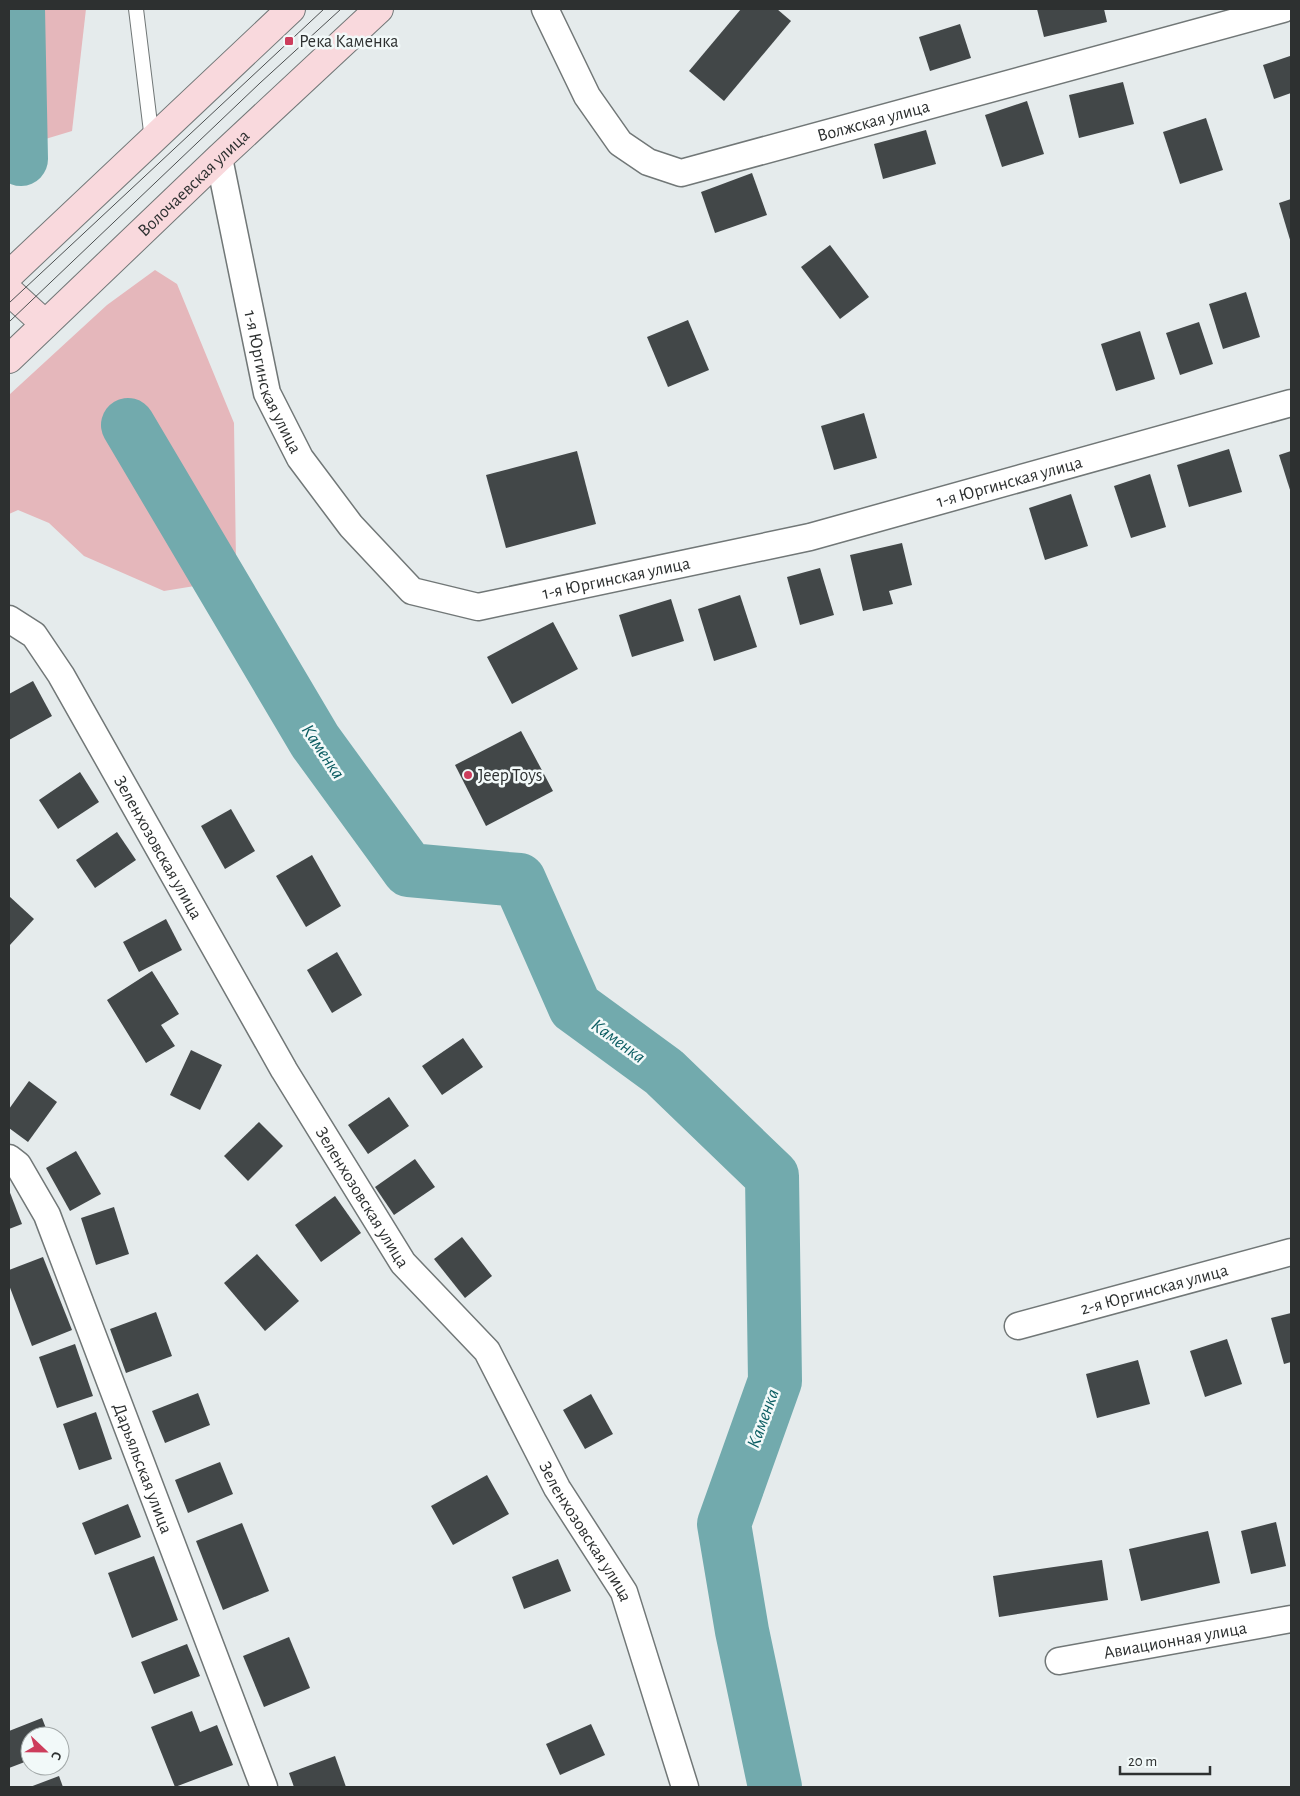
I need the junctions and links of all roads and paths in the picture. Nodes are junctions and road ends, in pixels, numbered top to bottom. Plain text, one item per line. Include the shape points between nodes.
1 (136, 9) edge
2 (291, 9) edge
3 (379, 9) edge
4 (545, 9) edge
5 (1283, 9) edge
6 (152, 140) junction
7 (219, 158) junction
8 (9, 275) edge
9 (9, 290) edge
10 (45, 324) junction
11 (9, 359) edge
12 (1291, 403) edge
13 (9, 619) edge
14 (9, 1158) edge
15 (1291, 1252) edge
16 (1018, 1326) dead end
17 (1291, 1619) edge
18 (1059, 1661) dead end
19 (264, 1787) edge
20 (684, 1787) edge

1 - 6 lane
2 - 6 main road
3 - 7 main road, Волочаевская улица
4 - 5 street, Волжская улица via 587,96 620,143 648,162 681,172
6 - 8 main road
7 - 10 main road, Волочаевская улица
7 - 12 street, 1-я Юргинская улица via 267,393 300,458 351,526 412,591 478,607 810,537
9 - 10 main road
10 - 11 main road, Волочаевская улица
13 - 20 street, Зеленхозовская улица via 34,635 61,675 284,1070 403,1263 487,1351 558,1488 624,1592
14 - 19 street, Дарьяльская улица via 18,1165 47,1215
15 - 16 street, 2-я Юргинская улица
17 - 18 street, Авиационная улица

